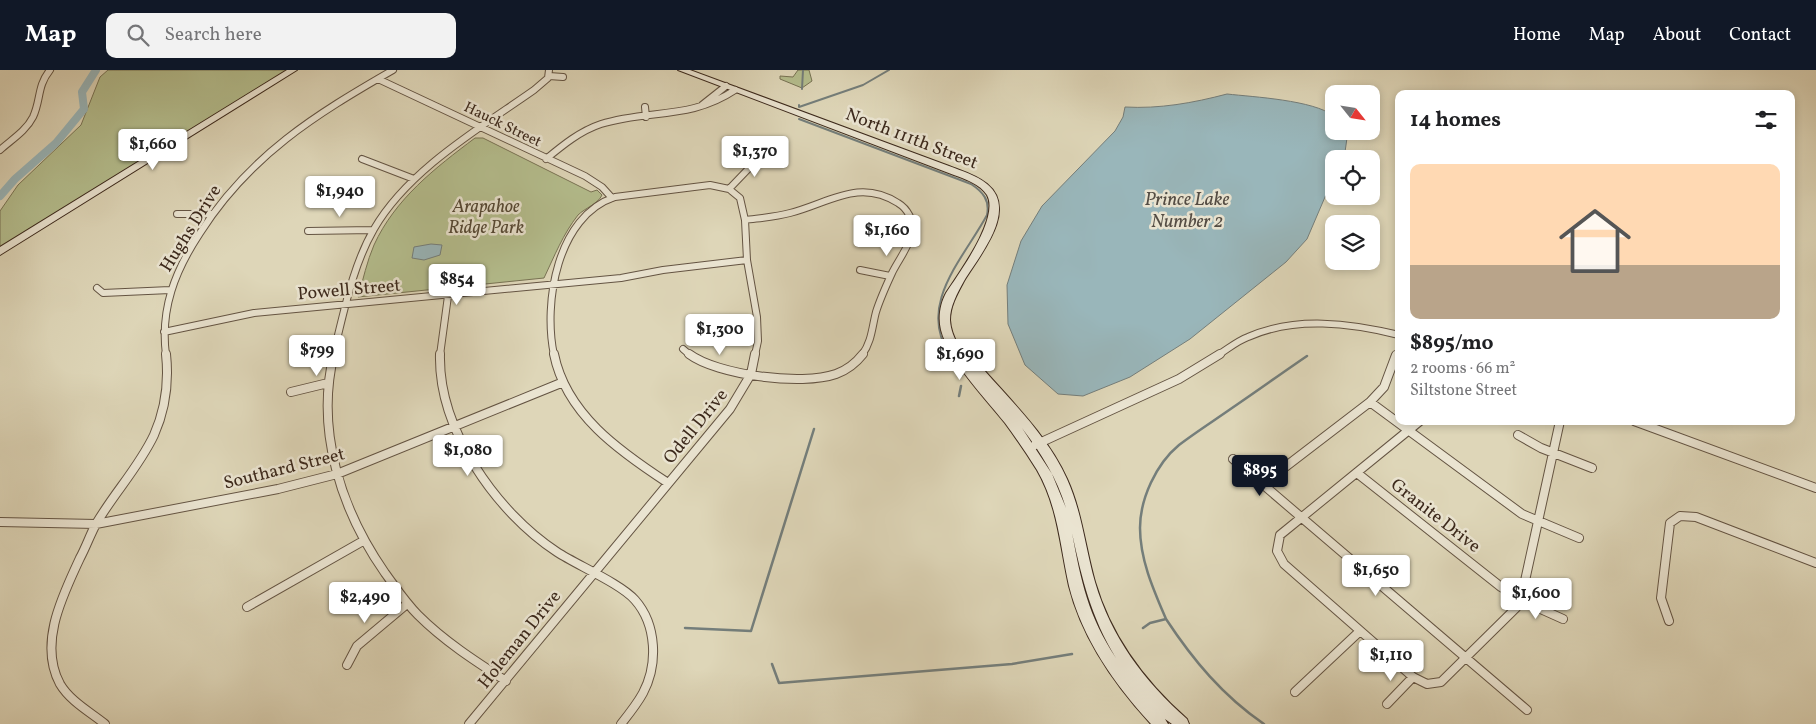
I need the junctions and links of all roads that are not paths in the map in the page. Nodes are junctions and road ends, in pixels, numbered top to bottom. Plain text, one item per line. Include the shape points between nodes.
1 (50, 70) edge
2 (293, 70) edge
3 (393, 70) edge
4 (682, 70) edge
5 (549, 73) edge
6 (563, 77) dead end
7 (378, 79) junction
8 (730, 88) junction
9 (645, 107) dead end
10 (698, 108) junction
11 (646, 117) junction
12 (483, 127) junction
13 (0, 150) edge
14 (759, 151) dead end
15 (546, 158) junction
16 (362, 159) dead end
17 (414, 180) junction
18 (728, 189) junction
19 (612, 198) junction
20 (177, 214) dead end
21 (212, 214) junction
22 (744, 220) junction
23 (374, 230) junction
24 (308, 231) dead end
25 (0, 252) edge
26 (747, 260) junction
27 (860, 270) dead end
28 (890, 276) junction
29 (553, 284) junction
30 (97, 288) dead end
31 (170, 290) junction
32 (448, 296) junction
33 (346, 305) junction
34 (164, 332) junction
35 (1395, 334) edge
36 (683, 349) dead end
37 (1395, 358) edge
38 (751, 374) junction
39 (561, 382) junction
40 (328, 383) junction
41 (291, 392) dead end
42 (1370, 402) junction
43 (1395, 420) edge
44 (1401, 425) edge
45 (1415, 425) edge
46 (1559, 425) edge
47 (1645, 425) edge
48 (456, 426) junction
49 (1408, 430) junction
50 (1518, 435) dead end
51 (1035, 445) junction
52 (1553, 453) junction
53 (1233, 458) dead end
54 (1592, 468) dead end
55 (1357, 473) junction
56 (337, 474) junction
57 (668, 484) junction
58 (1263, 484) junction
59 (1816, 488) edge
60 (1302, 518) junction
61 (1538, 521) junction
62 (0, 522) edge
63 (96, 524) junction
64 (1579, 538) dead end
65 (364, 541) junction
66 (1816, 563) edge
67 (594, 574) junction
68 (1521, 599) junction
69 (407, 604) junction
70 (247, 607) dead end
71 (1563, 619) dead end
72 (1669, 621) dead end
73 (1360, 631) junction
74 (1465, 658) junction
75 (347, 665) dead end
76 (1413, 678) junction
77 (506, 681) junction
78 (1295, 692) dead end
79 (1387, 704) dead end
80 (1528, 710) dead end
81 (105, 724) edge
82 (469, 724) edge
83 (621, 724) edge
84 (1161, 724) edge
85 (1182, 724) edge

1 - 13 street via 38,88 32,118
2 - 25 street
3 - 7 street, Hughs Drive
4 - 8 street, North 111th Street
5 - 6 street
5 - 12 street via 537,88
7 - 12 street, Hauck Street
7 - 21 street, Hughs Drive via 280,141 240,180
8 - 10 street
8 - 10 street via 722,100
8 - 51 street, North 111th Street via 946,168 989,191 994,199 995,216 946,306 946,330 971,374
9 - 11 street
10 - 11 street
11 - 15 street via 610,122 582,132
12 - 15 street, Hauck Street
12 - 17 street
14 - 18 street via 748,170
15 - 19 street, Hauck Street via 596,182
16 - 17 street
17 - 23 street
18 - 19 street via 710,185
18 - 22 street, Odell Drive via 740,198
19 - 29 street via 578,222 561,256
20 - 21 street
21 - 31 street, Hughs Drive
22 - 26 street, Odell Drive
22 - 28 street via 790,214 854,191 888,197 906,209 912,218 913,228
23 - 24 street
23 - 33 street
26 - 29 street, Powell Street
26 - 38 street, Odell Drive via 758,341
27 - 28 street
28 - 38 street via 868,347 858,360 845,369 812,379
29 - 32 street, Powell Street
29 - 39 street via 548,328 550,347
30 - 31 street via 103,293
31 - 34 street, Hughs Drive
32 - 33 street, Powell Street
32 - 48 street via 440,361 443,386
33 - 34 street, Powell Street via 254,314
33 - 40 street
34 - 63 street, Hughs Drive via 168,375 159,422 146,448
35 - 51 street via 1338,324 1278,327 1247,337 1179,379
36 - 38 street via 706,364
37 - 42 street via 1384,387
38 - 57 street, Odell Drive via 730,408
39 - 48 street, Southard Street
39 - 57 street via 598,432
40 - 41 street
40 - 56 street via 328,419
42 - 43 street
42 - 58 street
44 - 49 street
45 - 49 street
46 - 52 street
47 - 59 street
48 - 56 street, Southard Street
48 - 67 street via 471,460 515,518 543,542
49 - 55 street
49 - 61 street via 1522,514
50 - 52 street
51 - 84 street via 1062,516 1077,589 1094,634 1126,684
51 - 85 street via 1061,477 1070,500 1088,582 1105,627 1142,684
52 - 54 street
52 - 61 street
53 - 58 street
55 - 60 street
55 - 68 street, Granite Drive via 1501,587
56 - 63 street, Southard Street via 200,506
56 - 65 street
57 - 67 street, Odell Drive
58 - 60 street
60 - 73 street via 1280,535 1277,551 1284,564
60 - 74 street
61 - 64 street
61 - 68 street
62 - 63 street, Southard Street
63 - 81 street via 62,595 54,620 52,644 55,671 61,685 74,700
65 - 69 street
65 - 70 street
66 - 72 street via 1696,517 1680,516 1670,523 1660,598
67 - 77 street, Holeman Drive
67 - 83 street via 634,599 650,627 651,670 645,690
68 - 71 street, Granite Drive
68 - 74 street via 1516,608
69 - 75 street via 357,646
69 - 77 street via 443,637
73 - 76 street
73 - 78 street
74 - 76 street via 1441,682 1427,684
74 - 80 street
76 - 79 street
77 - 82 street, Holeman Drive

